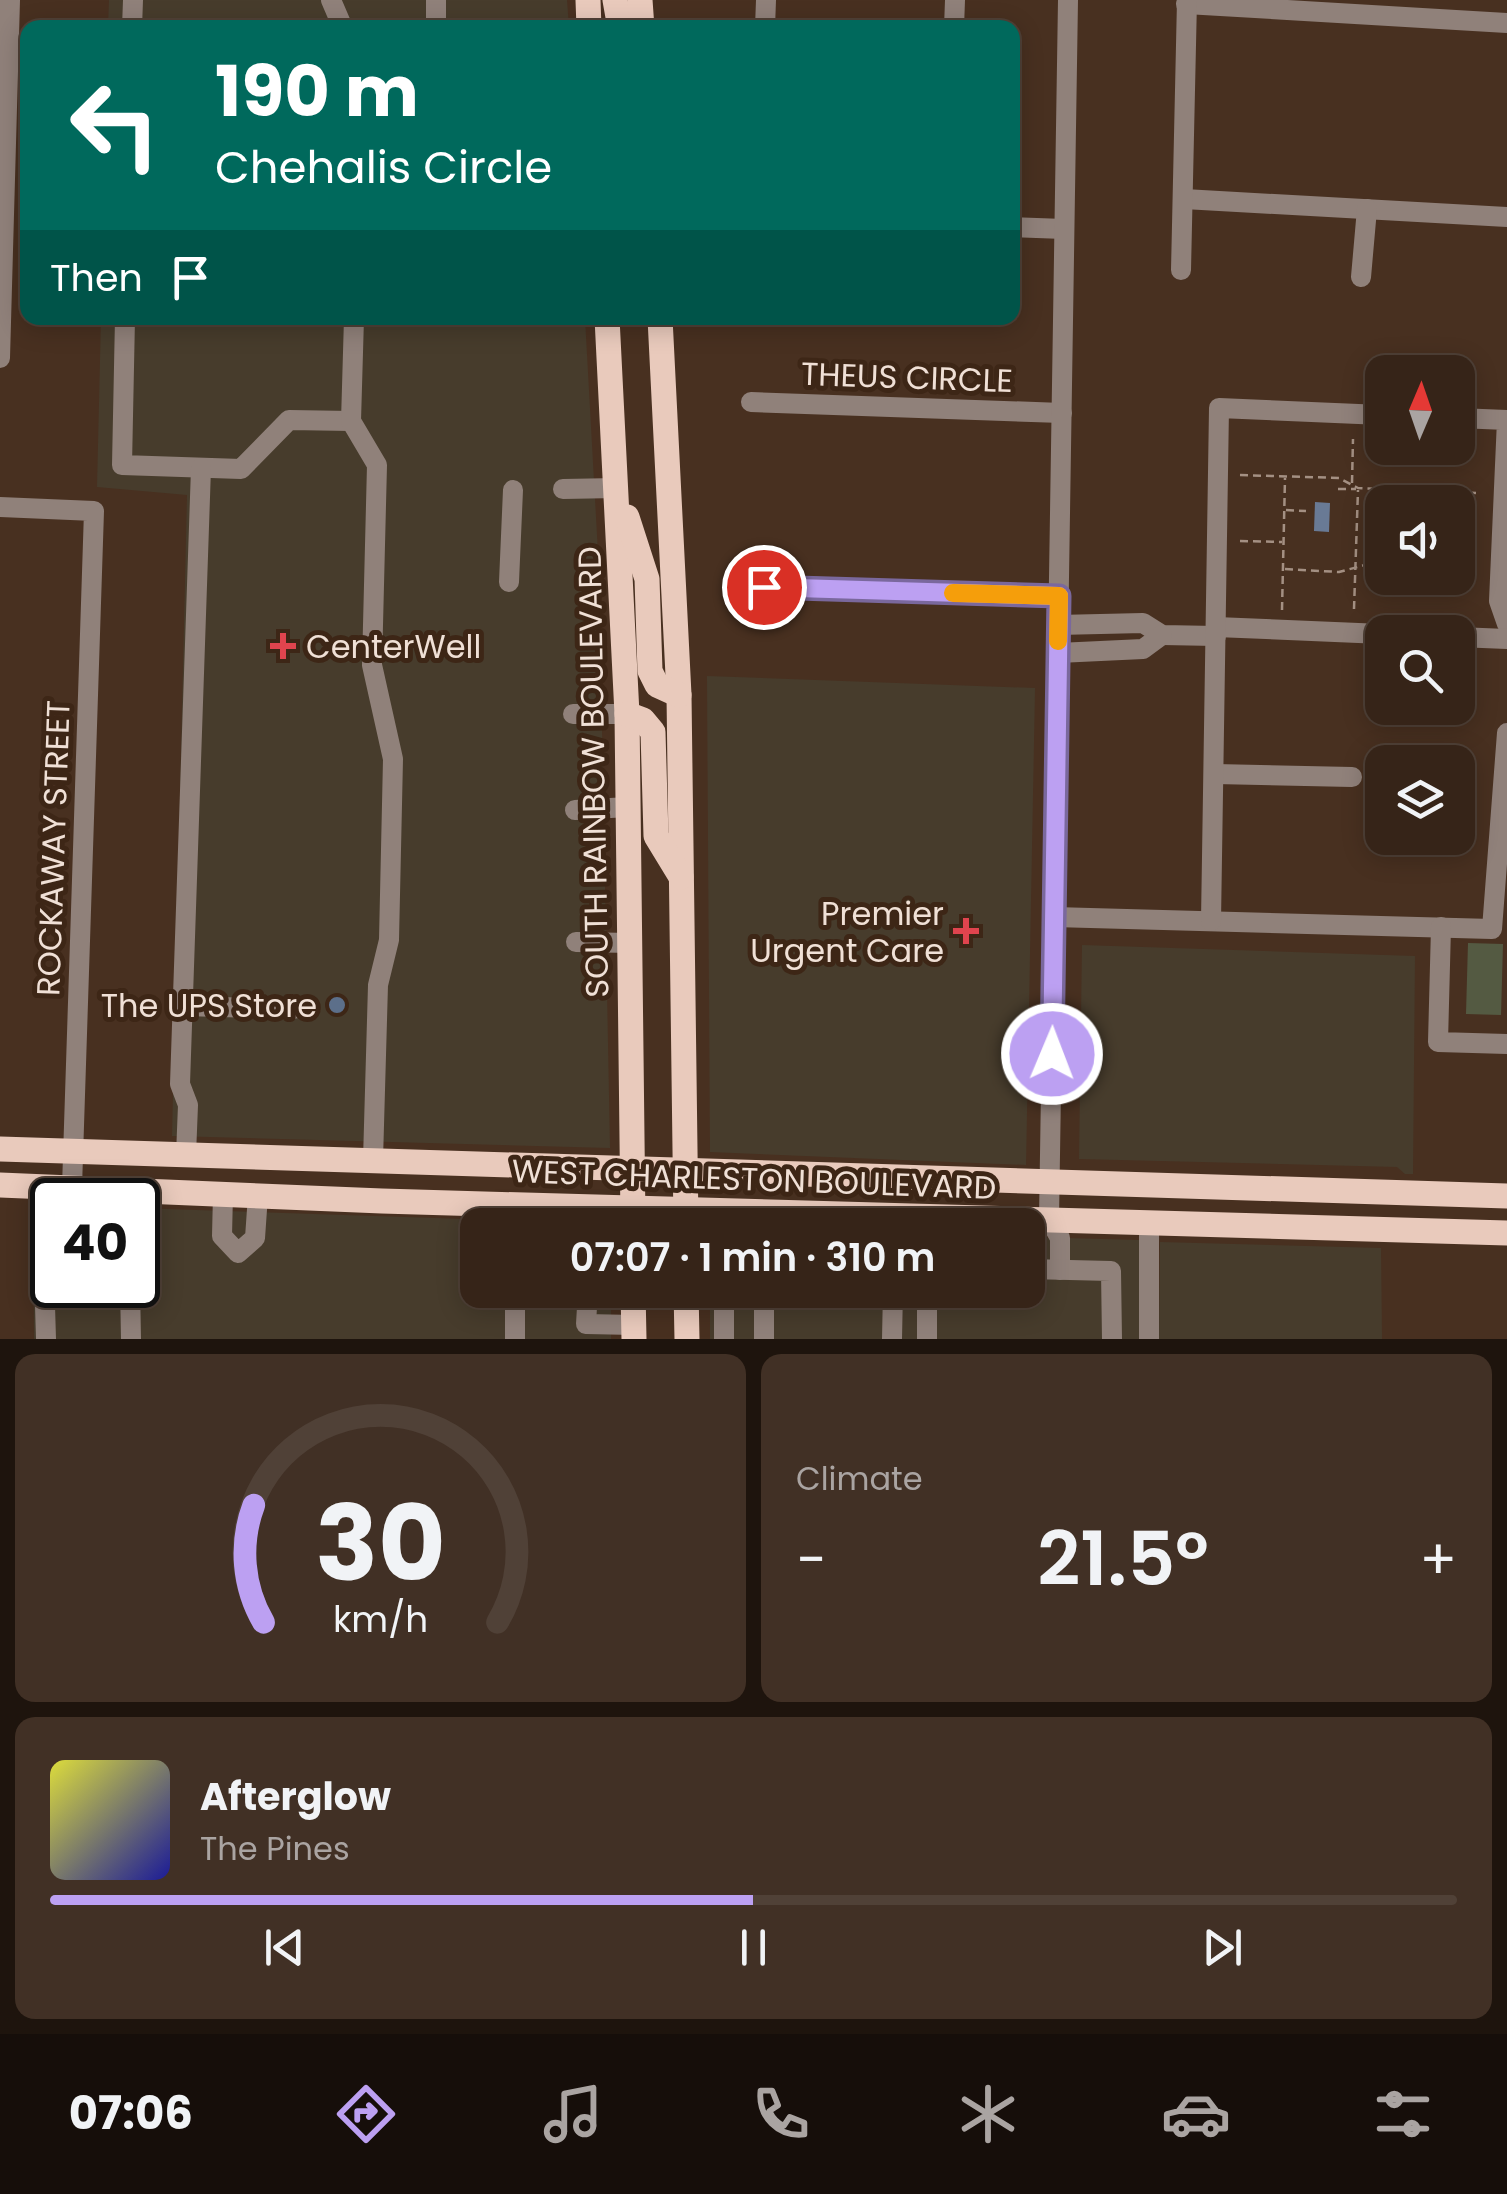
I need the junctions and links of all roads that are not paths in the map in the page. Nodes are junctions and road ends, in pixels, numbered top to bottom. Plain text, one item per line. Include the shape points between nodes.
1 (10, 0) edge
2 (1068, 0) edge
3 (1186, 2) edge
4 (1494, 15) edge
5 (3, 136) edge
6 (1184, 199) junction
7 (1367, 209) junction
8 (1507, 216) edge
9 (1020, 227) edge
10 (1064, 229) junction
11 (1181, 270) dead end
12 (1361, 277) dead end
13 (1, 321) edge
14 (125, 325) edge
15 (354, 325) edge
16 (606, 325) edge
17 (660, 325) edge
18 (0, 358) edge
19 (751, 402) dead end
20 (1062, 413) junction
21 (1365, 414) edge
22 (1475, 419) edge
23 (351, 421) junction
24 (201, 468) junction
25 (617, 488) junction
26 (563, 489) dead end
27 (512, 490) dead end
28 (0, 507) edge
29 (510, 582) dead end
30 (764, 587) dead end
31 (1059, 596) junction
32 (1507, 624) edge
33 (1058, 625) junction
34 (1216, 631) junction
35 (1365, 634) edge
36 (1162, 635) junction
37 (1475, 637) edge
38 (1507, 638) edge
39 (1058, 652) junction
40 (679, 694) junction
41 (573, 714) dead end
42 (627, 714) junction
43 (1507, 734) edge
44 (1214, 774) junction
45 (1352, 777) dead end
46 (628, 807) junction
47 (575, 810) dead end
48 (682, 879) junction
49 (1054, 917) junction
50 (1211, 922) junction
51 (1441, 927) junction
52 (576, 942) dead end
53 (630, 942) junction
54 (183, 1006) junction
55 (294, 1009) dead end
56 (1507, 1044) edge
57 (0, 1149) edge
58 (73, 1152) junction
59 (186, 1155) junction
60 (373, 1160) junction
61 (632, 1169) junction
62 (685, 1171) junction
63 (63, 1178) edge
64 (1050, 1182) junction
65 (0, 1185) edge
66 (30, 1186) edge
67 (160, 1194) edge
68 (223, 1194) junction
69 (258, 1196) junction
70 (1507, 1196) edge
71 (633, 1208) edge
72 (686, 1208) edge
73 (460, 1211) edge
74 (1045, 1219) edge
75 (1048, 1219) junction
76 (1045, 1222) edge
77 (1149, 1222) junction
78 (1507, 1233) edge
79 (1045, 1270) edge
80 (1060, 1270) junction
81 (45, 1308) edge
82 (130, 1308) edge
83 (516, 1308) edge
84 (686, 1308) edge
85 (724, 1308) edge
86 (764, 1308) edge
87 (893, 1308) edge
88 (926, 1308) edge
89 (586, 1332) edge
90 (634, 1332) edge
91 (46, 1339) edge
92 (131, 1339) edge
93 (515, 1339) edge
94 (687, 1339) edge
95 (724, 1339) edge
96 (764, 1339) edge
97 (892, 1339) edge
98 (927, 1339) edge
99 (1112, 1339) edge
100 (1150, 1339) edge

1 - 5 street
2 - 10 street
3 - 4 street
3 - 6 street
5 - 13 street
6 - 7 street
6 - 11 street
7 - 8 street
7 - 12 street
9 - 10 street
10 - 20 street
13 - 18 street
14 - 24 street via 122,465
15 - 23 street
16 - 25 main road, SOUTH RAINBOW BOULEVARD
17 - 40 main road
19 - 20 street, THEUS CIRCLE
20 - 31 street
21 - 34 street via 1219,408
22 - 32 street via 1507,420 1499,601
23 - 24 street via 289,420 241,469
23 - 60 street via 377,465 372,665 393,759 389,940 378,985
24 - 54 street
25 - 26 street
25 - 40 main road via 647,579 650,671 657,685
25 - 42 main road, SOUTH RAINBOW BOULEVARD
27 - 29 street
28 - 58 street, ROCKAWAY STREET via 94,511
30 - 31 street
31 - 33 street
33 - 36 street via 1143,623
33 - 39 street
34 - 35 street
34 - 36 street
34 - 44 street
36 - 39 street via 1143,648
37 - 38 street
39 - 49 street
40 - 48 main road
41 - 42 street
42 - 46 main road, SOUTH RAINBOW BOULEVARD
42 - 48 main road via 653,732 656,836
43 - 51 street via 1492,929
44 - 45 street
44 - 50 street
46 - 47 street
46 - 53 main road, SOUTH RAINBOW BOULEVARD
48 - 62 main road
49 - 50 street
49 - 64 street
50 - 51 street
51 - 56 street via 1438,1042
52 - 53 street
53 - 61 main road, SOUTH RAINBOW BOULEVARD
54 - 55 street
54 - 59 street
57 - 58 main road, WEST CHARLESTON BOULEVARD
58 - 59 main road, WEST CHARLESTON BOULEVARD
58 - 63 street, ROCKAWAY STREET
59 - 60 main road, WEST CHARLESTON BOULEVARD
60 - 61 main road, WEST CHARLESTON BOULEVARD
61 - 62 main road, WEST CHARLESTON BOULEVARD
61 - 71 main road, SOUTH RAINBOW BOULEVARD
62 - 64 main road, WEST CHARLESTON BOULEVARD
62 - 72 main road
64 - 70 main road, WEST CHARLESTON BOULEVARD
64 - 75 street
65 - 66 main road, WEST CHARLESTON BOULEVARD
67 - 68 main road, WEST CHARLESTON BOULEVARD
68 - 69 main road, WEST CHARLESTON BOULEVARD
68 - 69 street via 222,1236 238,1253 255,1238
69 - 73 main road, WEST CHARLESTON BOULEVARD
74 - 75 main road, WEST CHARLESTON BOULEVARD
75 - 76 street
75 - 77 main road, WEST CHARLESTON BOULEVARD
75 - 80 street via 1060,1238
77 - 78 main road, WEST CHARLESTON BOULEVARD
77 - 100 street
79 - 80 street
80 - 99 street via 1111,1272
81 - 91 street, ROCKAWAY STREET
82 - 92 street
83 - 93 street
84 - 94 main road
85 - 95 street
86 - 96 street
87 - 97 street
88 - 98 street
89 - 90 street

